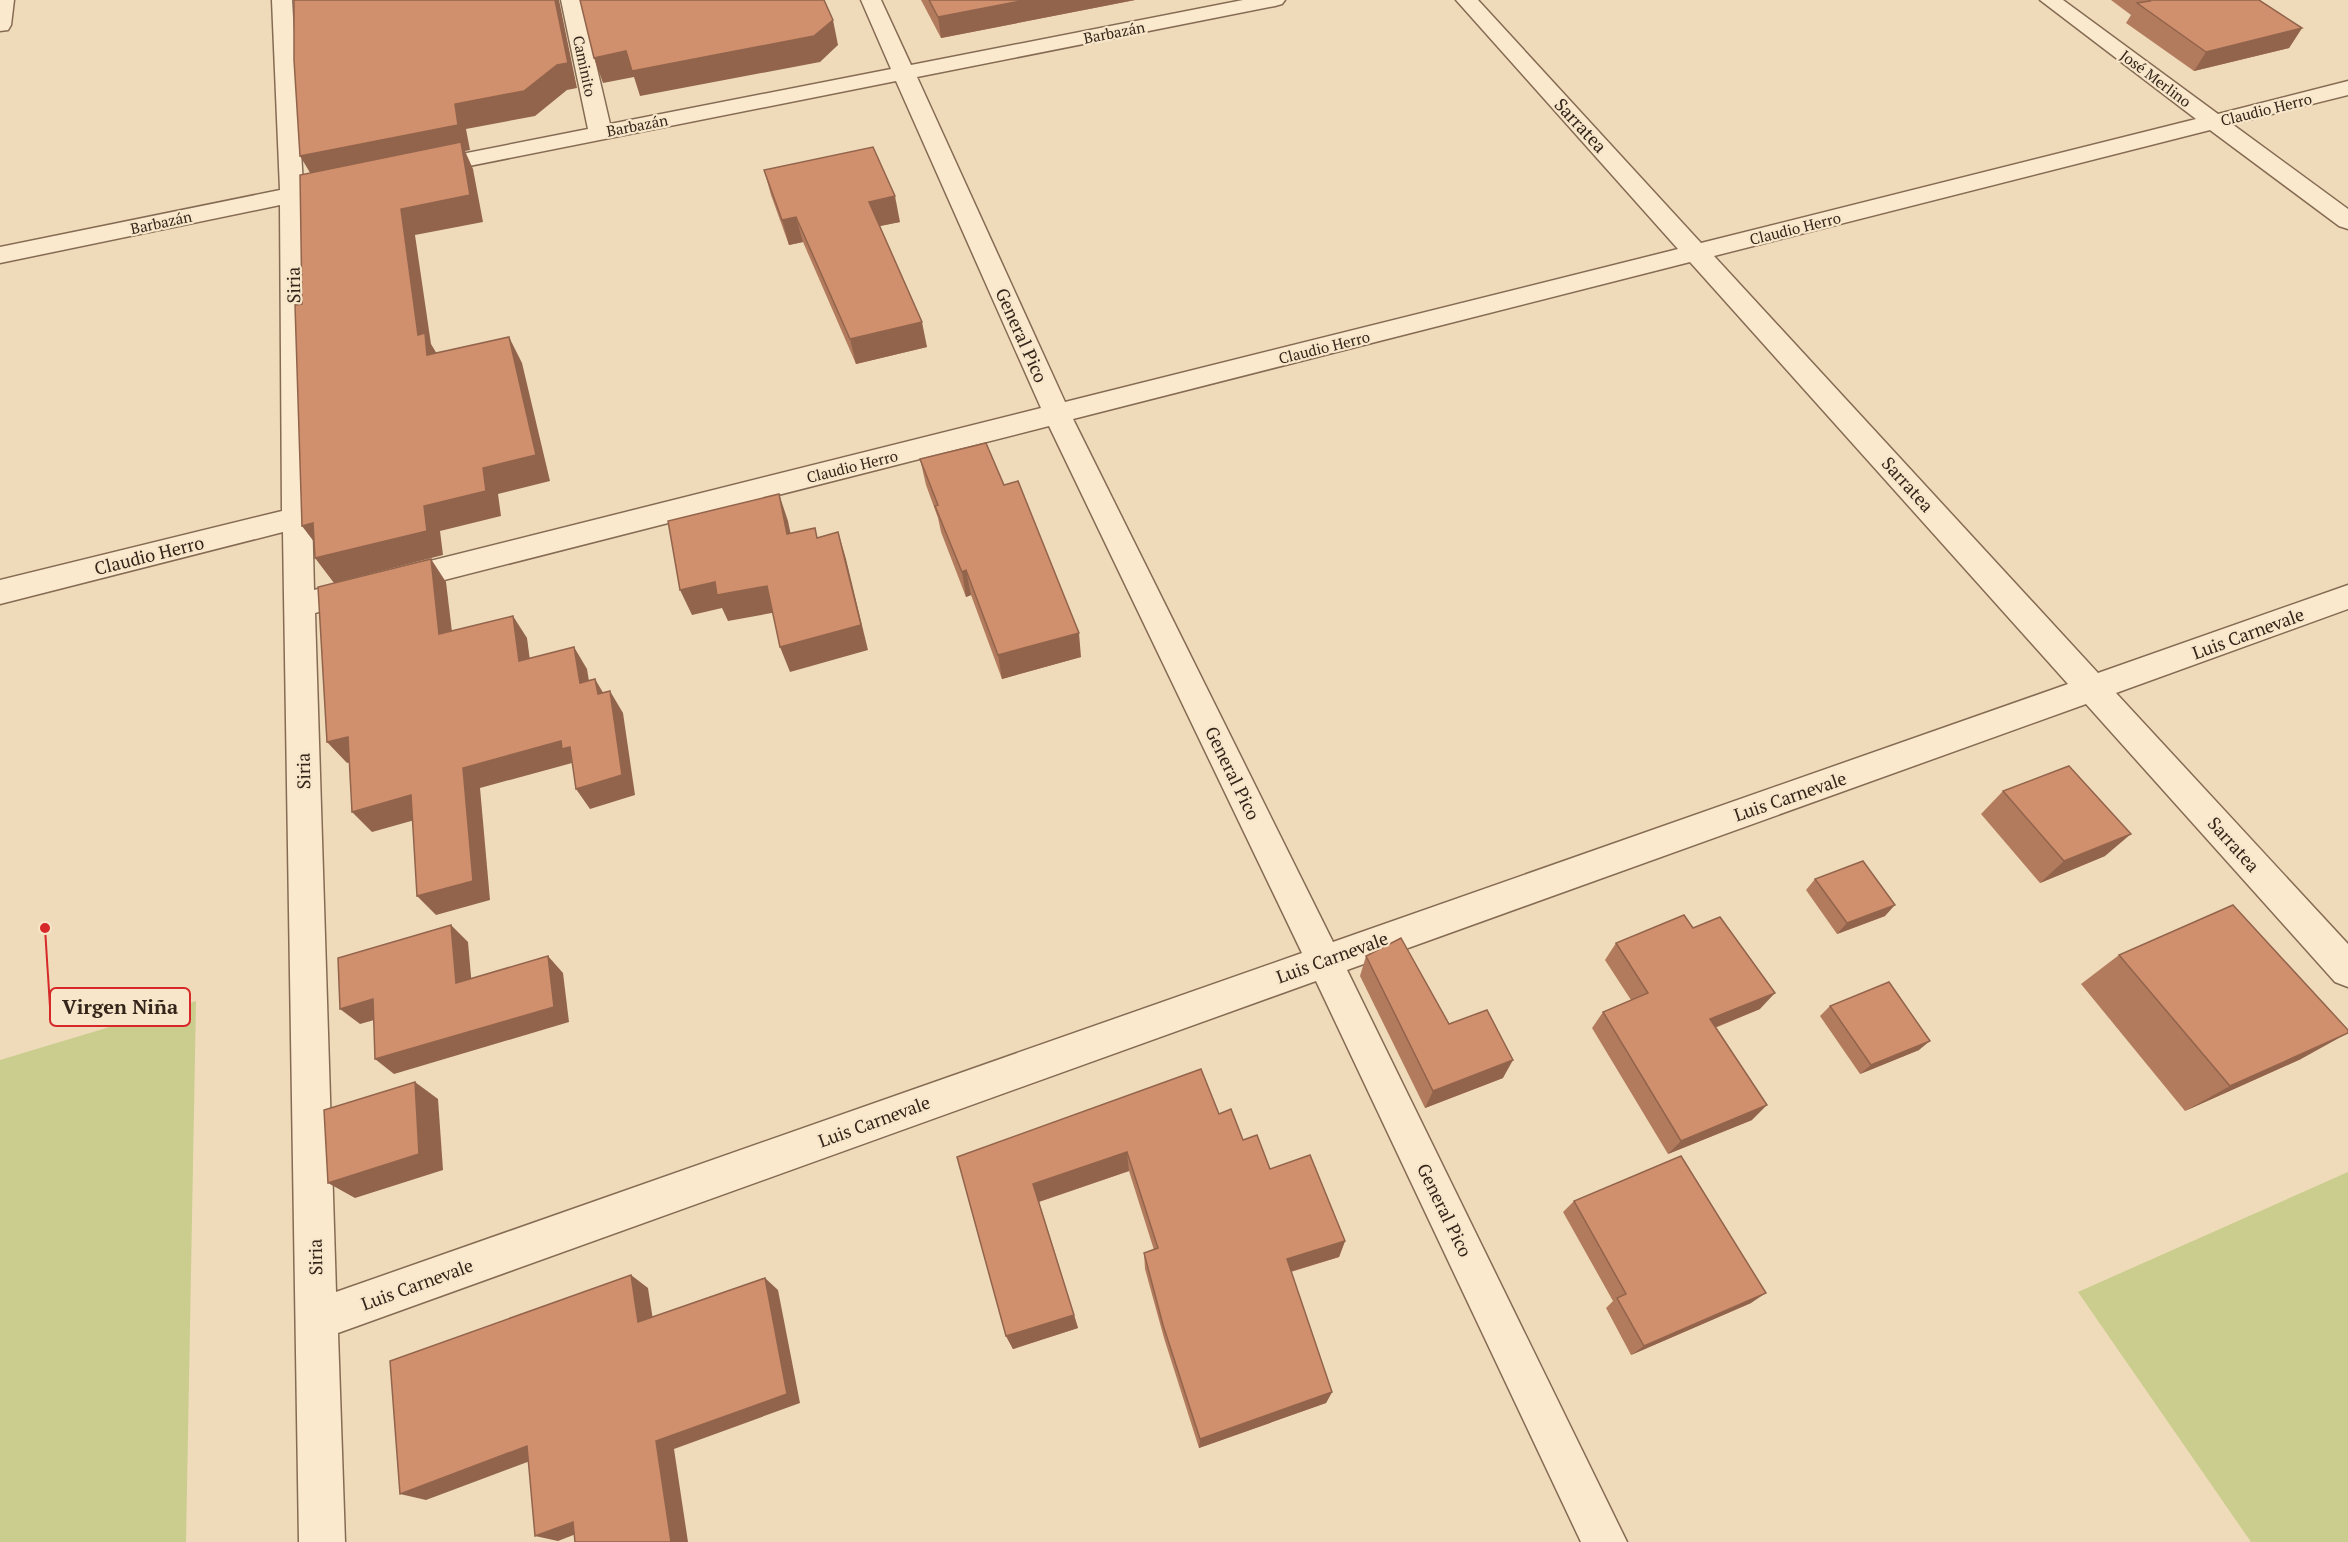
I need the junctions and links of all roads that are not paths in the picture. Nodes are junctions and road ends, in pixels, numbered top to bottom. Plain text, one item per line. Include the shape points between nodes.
1 (4, 0) edge
2 (282, 0) edge
3 (571, 0) edge
4 (871, 0) edge
5 (1275, 0) edge
6 (1466, 0) edge
7 (2050, 0) edge
8 (0, 25) edge
9 (906, 73) junction
10 (2348, 88) edge
11 (2214, 122) junction
12 (600, 133) junction
13 (406, 172) edge
14 (326, 188) edge
15 (292, 195) junction
16 (2348, 221) edge
17 (1698, 252) junction
18 (0, 255) edge
19 (1057, 414) junction
20 (297, 518) junction
21 (0, 592) edge
22 (2348, 597) edge
23 (299, 605) junction
24 (2093, 689) junction
25 (1324, 960) junction
26 (2348, 970) edge
27 (317, 1320) junction
28 (322, 1542) edge
29 (1604, 1542) edge

1 - 8 street
2 - 15 street, Siria
3 - 12 street, Caminito
4 - 9 street, General Pico
5 - 9 street, Barbazán
6 - 17 street, Sarratea
7 - 11 street, José Merlino
9 - 12 street, Barbazán
9 - 19 street, General Pico
10 - 11 street, Claudio Herro
11 - 16 street, José Merlino
11 - 17 street, Claudio Herro
12 - 13 street, Barbazán
14 - 15 street, Barbazán
15 - 18 street, Barbazán
15 - 20 street, Siria
17 - 19 street, Claudio Herro
17 - 24 street, Sarratea
19 - 23 street, Claudio Herro
19 - 25 street, General Pico
20 - 21 street, Claudio Herro
20 - 23 street, Siria
22 - 24 street, Luis Carnevale
23 - 27 street, Siria
24 - 25 street, Luis Carnevale
24 - 26 street, Sarratea
25 - 27 street, Luis Carnevale
25 - 29 street, General Pico
27 - 28 street, Siria

